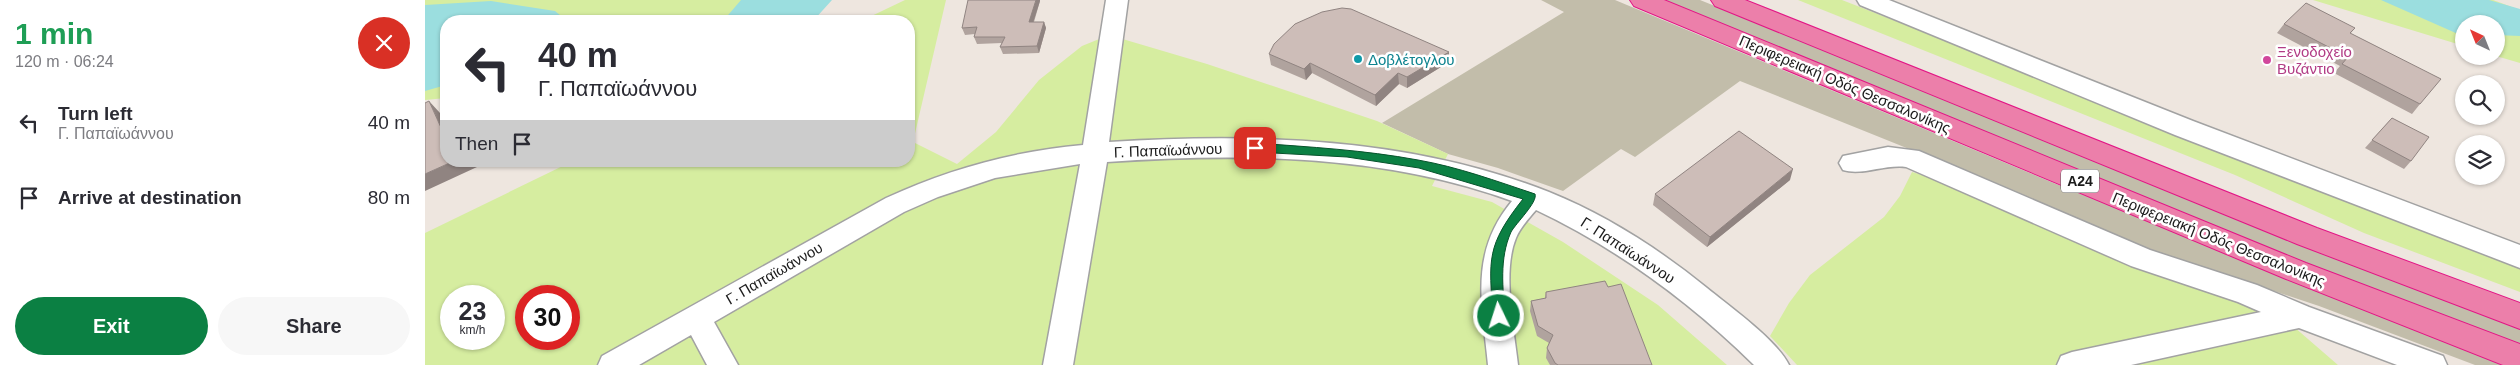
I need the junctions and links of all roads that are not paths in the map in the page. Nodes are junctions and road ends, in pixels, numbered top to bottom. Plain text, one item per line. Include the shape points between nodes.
1 (1117, 0) edge
2 (1642, 0) edge
3 (1723, 0) edge
4 (1868, 0) edge
5 (1095, 153) junction
6 (1851, 163) dead end
7 (1531, 197) junction
8 (2520, 257) edge
9 (2299, 316) junction
10 (2520, 316) edge
11 (696, 318) junction
12 (2520, 358) edge
13 (613, 365) edge
14 (723, 365) edge
15 (1058, 365) edge
16 (1503, 365) edge
17 (1773, 365) edge
18 (2072, 365) edge
19 (2432, 365) edge

1 - 5 street
2 - 12 highway, Περιφερειακή Οδός Θεσσαλονίκης / Α24 via 2296,271
3 - 10 highway, Περιφερειακή Οδός Θεσσαλονίκης / Α24 via 2307,236
4 - 8 street via 2175,124
5 - 7 street, Γ. Παπαϊωάννου via 1236,147 1347,153 1434,168
5 - 11 street, Γ. Παπαϊωάννου via 1047,157 994,167 920,192
5 - 15 street
6 - 9 street via 1877,157 1910,158 2141,258 2247,293
7 - 16 street via 1507,227 1498,250
7 - 17 street, Γ. Παπαϊωάννου via 1590,224 1640,255 1705,303
9 - 18 street
9 - 19 street
11 - 13 street, Γ. Παπαϊωάννου
11 - 14 street

